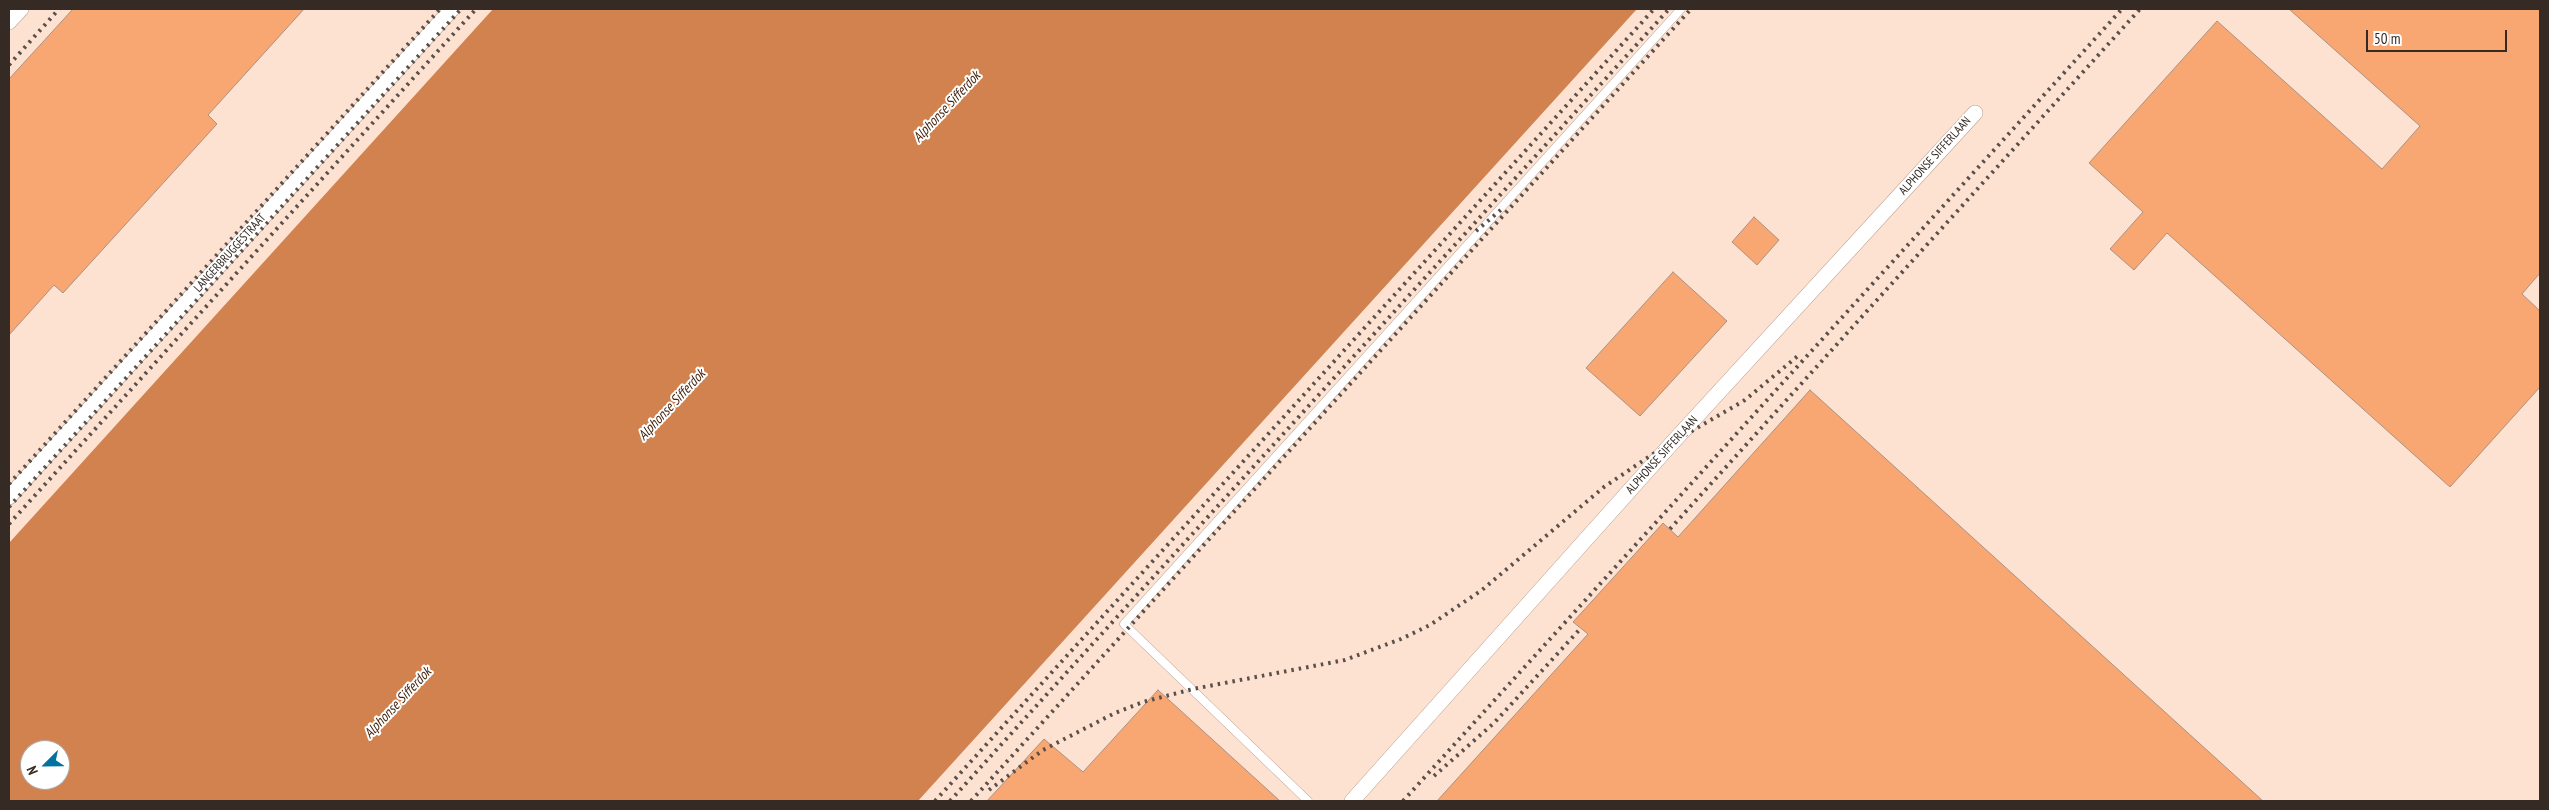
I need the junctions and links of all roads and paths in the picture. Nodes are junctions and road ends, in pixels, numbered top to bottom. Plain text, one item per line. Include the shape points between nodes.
1 (21, 9) edge
2 (452, 9) edge
3 (1681, 9) edge
4 (9, 22) edge
5 (1975, 113) dead end
6 (9, 497) edge
7 (1308, 801) edge
8 (1352, 801) edge

1 - 4 street
2 - 6 street, LANGERBRUGGESTRAAT
3 - 7 lane via 1124,624
5 - 8 street, ALPHONSE SIFFERLAAN via 1673,442

